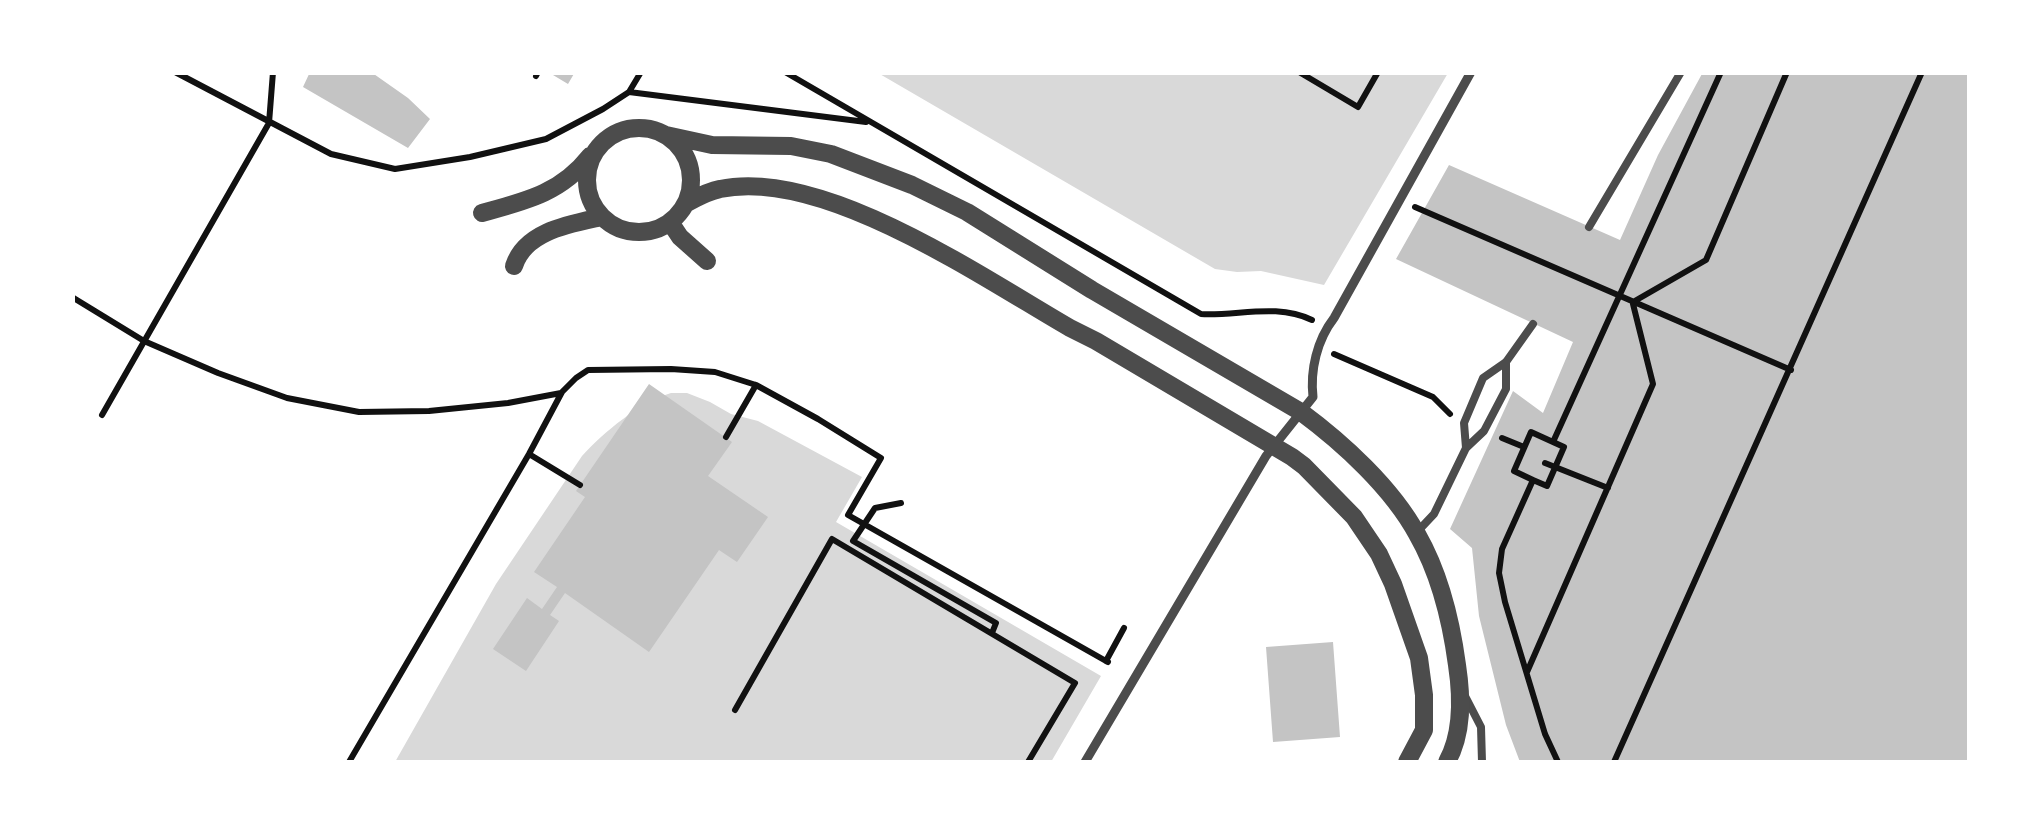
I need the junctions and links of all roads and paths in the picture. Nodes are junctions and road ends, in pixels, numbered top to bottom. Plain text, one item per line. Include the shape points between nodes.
1 (175, 72) edge
2 (273, 72) edge
3 (642, 72) edge
4 (785, 72) edge
5 (1298, 72) edge
6 (1378, 72) edge
7 (1471, 72) edge
8 (1681, 72) edge
9 (1721, 72) edge
10 (1788, 72) edge
11 (1922, 72) edge
12 (629, 92) junction
13 (872, 122) junction
14 (269, 123) junction
15 (666, 135) junction
16 (594, 152) junction
17 (685, 204) junction
18 (1425, 212) dead end
19 (482, 213) dead end
20 (602, 218) junction
21 (670, 222) junction
22 (1589, 227) dead end
23 (708, 262) dead end
24 (514, 266) dead end
25 (1619, 296) junction
26 (72, 297) edge
27 (1633, 302) junction
28 (1533, 324) dead end
29 (1327, 327) junction
30 (144, 340) junction
31 (1320, 348) junction
32 (1506, 362) junction
33 (1791, 370) junction
34 (756, 385) junction
35 (562, 392) junction
36 (1301, 412) junction
37 (102, 415) dead end
38 (1454, 419) dead end
39 (1496, 436) dead end
40 (726, 437) dead end
41 (1554, 442) junction
42 (1273, 447) junction
43 (1524, 447) junction
44 (1466, 448) junction
45 (529, 454) junction
46 (1545, 463) dead end
47 (1559, 468) junction
48 (1533, 480) junction
49 (580, 485) dead end
50 (1608, 488) junction
51 (901, 503) dead end
52 (864, 524) junction
53 (1417, 532) junction
54 (1124, 628) dead end
55 (992, 633) junction
56 (1106, 661) junction
57 (1527, 672) junction
58 (1136, 678) junction
59 (1460, 686) junction
60 (735, 710) dead end
61 (1451, 755) edge
62 (349, 762) edge
63 (1028, 762) edge
64 (1085, 762) edge
65 (1407, 762) edge
66 (1482, 762) edge
67 (1558, 762) edge
68 (1614, 762) edge

1 - 14 path
2 - 14 path
3 - 12 path
4 - 13 path
5 - 6 path via 1358,107
7 - 29 street
8 - 22 lane
9 - 25 path
10 - 27 path via 1706,260
11 - 33 path
12 - 13 path
12 - 14 path via 546,138 395,169 331,154
13 - 29 path via 1202,314 1282,311
14 - 30 path
15 - 16 street via 635,127 604,140
15 - 17 street via 687,158
15 - 36 street via 831,154 912,185
16 - 19 street via 560,186
16 - 20 street via 587,186
17 - 21 street
17 - 42 street via 722,188 765,186 891,225
18 - 25 path
20 - 21 street via 628,232
20 - 24 street via 528,244
21 - 23 street
25 - 27 path
25 - 41 path
26 - 30 path
27 - 33 path
27 - 50 path via 1652,384
28 - 32 lane
29 - 31 street
30 - 35 path via 287,398 358,412 449,409
30 - 37 path
31 - 36 street via 1313,397
31 - 38 path via 1433,397
32 - 44 lane via 1506,390 1484,431
32 - 44 lane via 1484,378 1464,422
33 - 68 path
34 - 35 path via 715,372 588,370
34 - 40 path
34 - 52 path via 881,458 848,515
35 - 45 path
36 - 42 street
36 - 53 street via 1360,462
39 - 43 path
41 - 43 path via 1531,432
41 - 47 path via 1564,447
42 - 58 street
42 - 65 street via 1304,466 1354,516 1394,584 1424,695 1424,730
43 - 48 path via 1514,472
44 - 53 lane via 1434,514
45 - 49 path
45 - 62 path
46 - 47 path
47 - 48 path via 1547,486
47 - 50 path
48 - 57 path via 1502,548 1499,573
50 - 57 path
51 - 52 path via 875,508
52 - 55 path via 853,541 996,624
52 - 56 path
53 - 59 street via 1438,580
54 - 56 path
55 - 60 path via 832,539
55 - 63 path via 1075,683
56 - 58 path
57 - 67 path
58 - 64 street
59 - 61 street
59 - 66 lane via 1481,728

